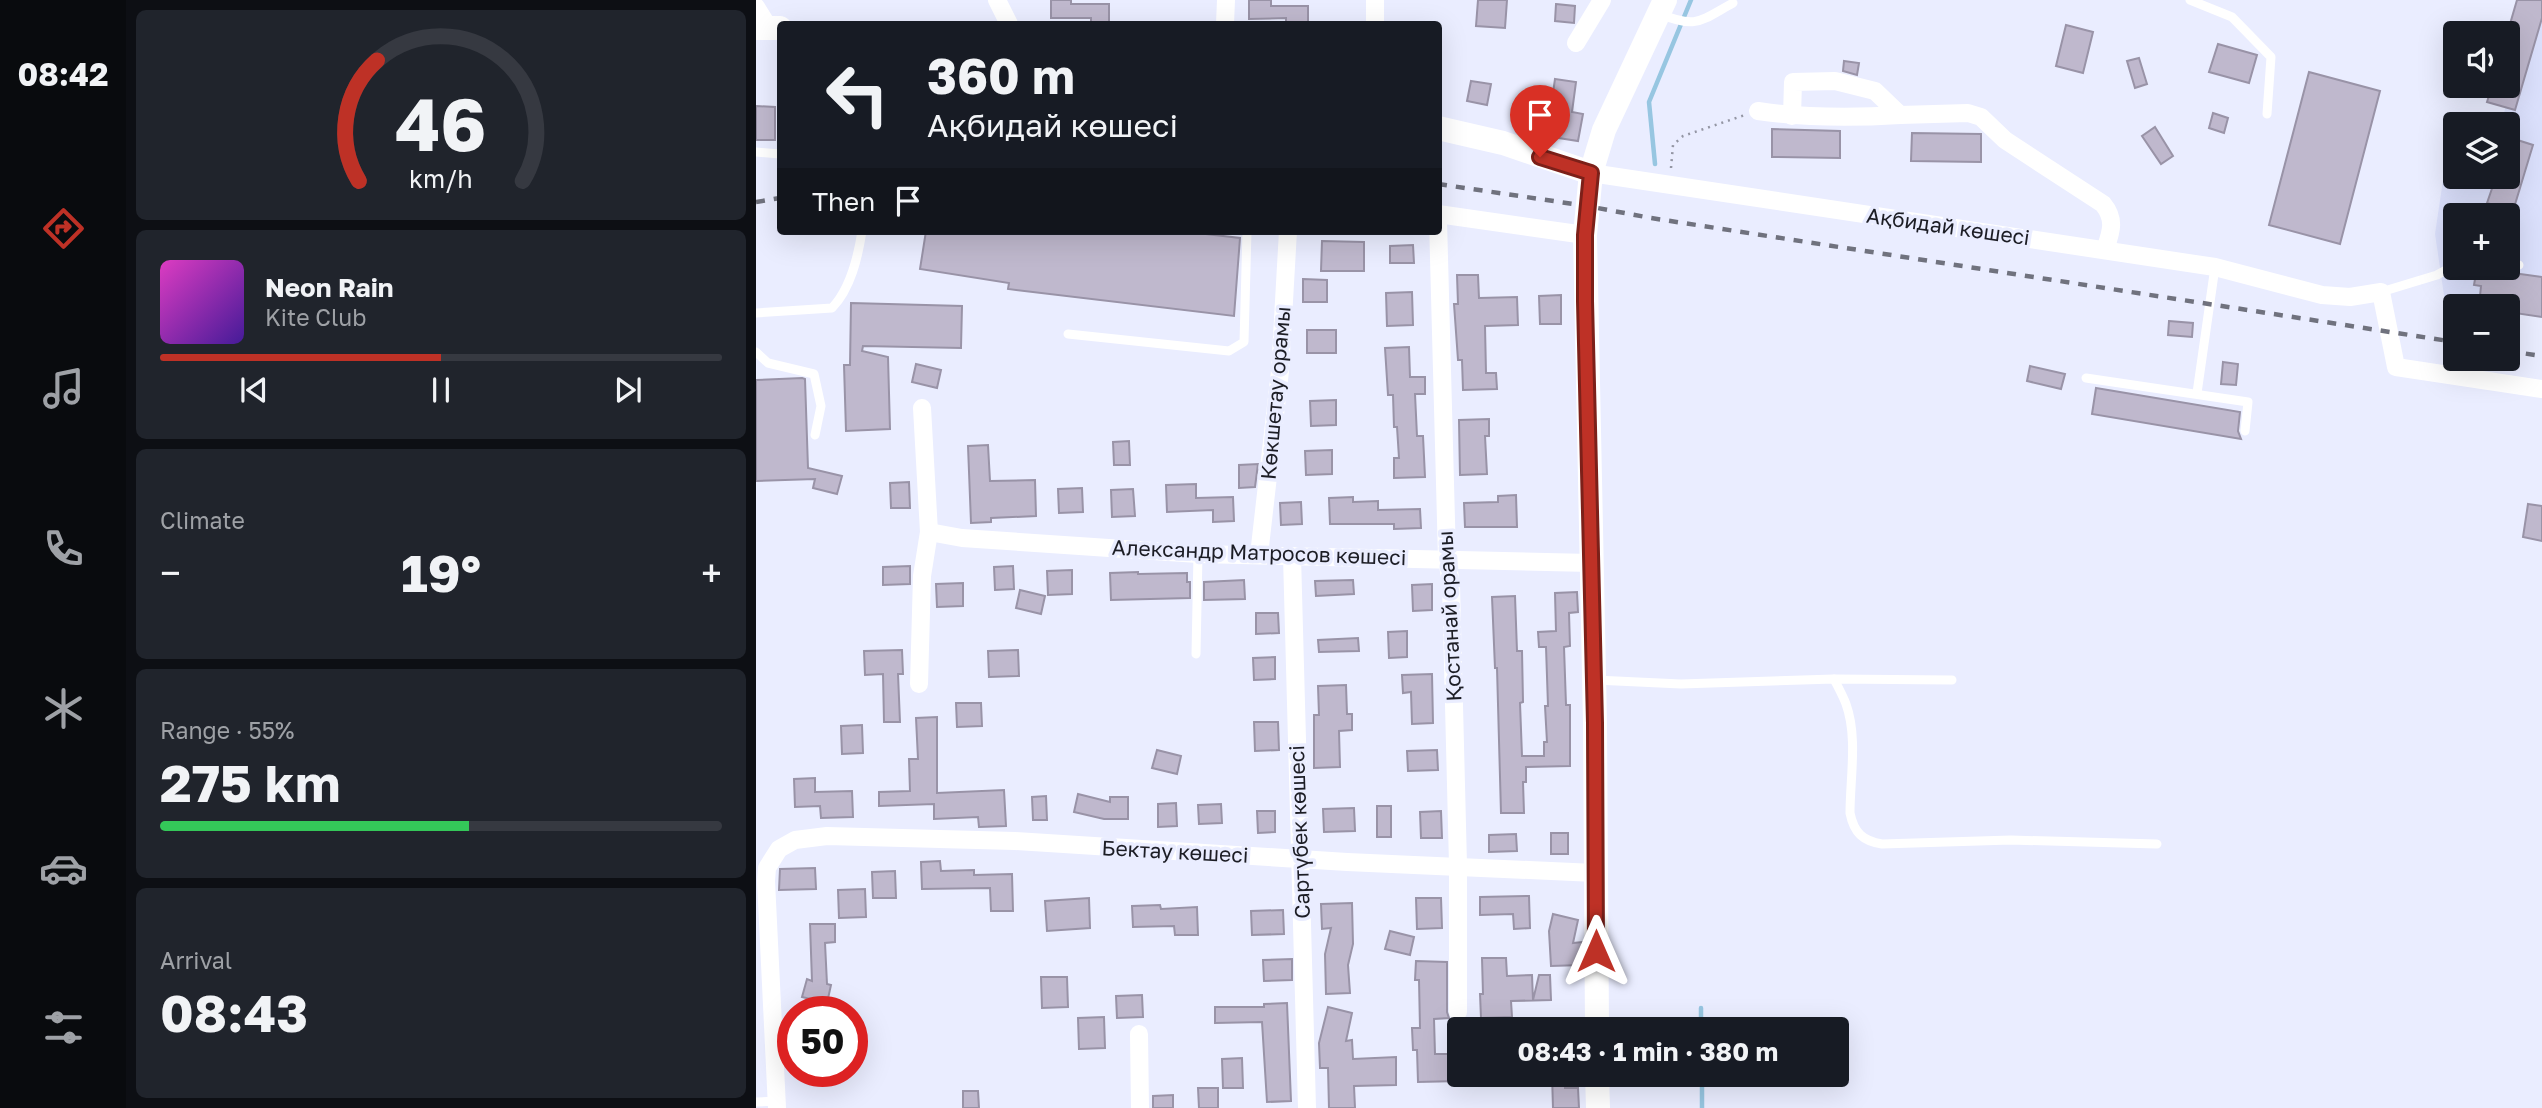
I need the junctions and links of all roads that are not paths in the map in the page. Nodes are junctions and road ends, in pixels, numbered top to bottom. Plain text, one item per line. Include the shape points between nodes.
1 (997, 0) edge
2 (1226, 0) edge
3 (1375, 0) edge
4 (1602, 0) edge
5 (2190, 0) edge
6 (1733, 3) dead end
7 (1662, 6) edge
8 (756, 7) edge
9 (1008, 21) edge
10 (1225, 21) edge
11 (1375, 21) edge
12 (768, 28) edge
13 (1576, 43) dead end
14 (1758, 111) road end
15 (2267, 114) dead end
16 (1900, 115) junction
17 (1792, 116) junction
18 (1442, 129) edge
19 (756, 152) edge
20 (777, 154) edge
21 (1591, 173) junction
22 (1442, 216) edge
23 (861, 235) edge
24 (1247, 235) edge
25 (1288, 235) edge
26 (1438, 235) edge
27 (1585, 235) junction
28 (2105, 250) junction
29 (2215, 267) junction
30 (2443, 272) edge
31 (2381, 292) junction
32 (756, 313) edge
33 (1068, 334) dead end
34 (756, 352) edge
35 (2086, 378) dead end
36 (2542, 389) edge
37 (2197, 393) junction
38 (922, 408) dead end
39 (2245, 431) dead end
40 (815, 435) dead end
41 (929, 532) junction
42 (1198, 554) junction
43 (1259, 555) junction
44 (1292, 556) junction
45 (1447, 558) junction
46 (1591, 563) junction
47 (1196, 654) dead end
48 (1834, 679) junction
49 (1594, 680) junction
50 (1952, 680) dead end
51 (919, 684) dead end
52 (2157, 844) dead end
53 (1301, 859) junction
54 (1458, 865) junction
55 (1595, 873) junction
56 (763, 878) edge
57 (1458, 1012) dead end
58 (1597, 1017) edge
59 (1139, 1034) dead end
60 (1597, 1087) edge
61 (756, 1102) edge
62 (777, 1104) edge
63 (1140, 1108) edge
64 (1307, 1108) edge
65 (1598, 1108) edge

1 - 9 street
2 - 10 street
3 - 11 street
4 - 13 street
5 - 15 lane via 2232,17 2271,57
6 - 7 lane via 1693,23 1682,23
7 - 21 main road via 1604,130
8 - 12 street
14 - 17 street
16 - 17 street
16 - 17 street via 1875,92 1835,81 1807,81 1793,82
16 - 28 street via 1968,113 1981,117 2005,140 2103,204 2110,212 2112,227
18 - 21 main road, Ақбидай көшесі
19 - 20 lane
21 - 27 main road
21 - 28 street, Ақбидай көшесі
22 - 27 street
23 - 32 lane via 855,266 842,298 832,308
24 - 33 lane via 1244,342 1229,351
25 - 43 street, Көкшетау орамы via 1280,371
26 - 45 street, Қостанай орамы
27 - 46 main road
28 - 29 street, Ақбидай көшесі
29 - 31 street, Ақбидай көшесі via 2322,295
29 - 37 lane
30 - 31 lane, Ақбидай көшесі
31 - 36 street via 2396,367
34 - 40 lane via 768,363 814,374 821,406
35 - 37 lane
37 - 39 lane via 2248,402
38 - 41 street
41 - 42 street, Александр Матросов көшесі
41 - 51 street via 922,576
42 - 43 street, Александр Матросов көшесі
42 - 47 lane
43 - 44 street, Александр Матросов көшесі
44 - 45 street, Александр Матросов көшесі
44 - 53 street, Сартүбек көшесі
45 - 46 street, Александр Матросов көшесі
45 - 54 street, Қостанай орамы
46 - 49 main road
48 - 49 lane via 1681,684
48 - 50 lane
48 - 52 lane via 1850,720 1852,824 1869,842
49 - 55 main road
53 - 54 street, Бектау көшесі
53 - 56 street, Бектау көшесі via 1016,841 827,836 795,840 779,849
53 - 64 street, Сартүбек көшесі
54 - 55 street, Бектау көшесі
54 - 57 street, Қостанай орамы
55 - 58 main road
56 - 62 street
59 - 63 street
60 - 65 main road
61 - 62 lane

